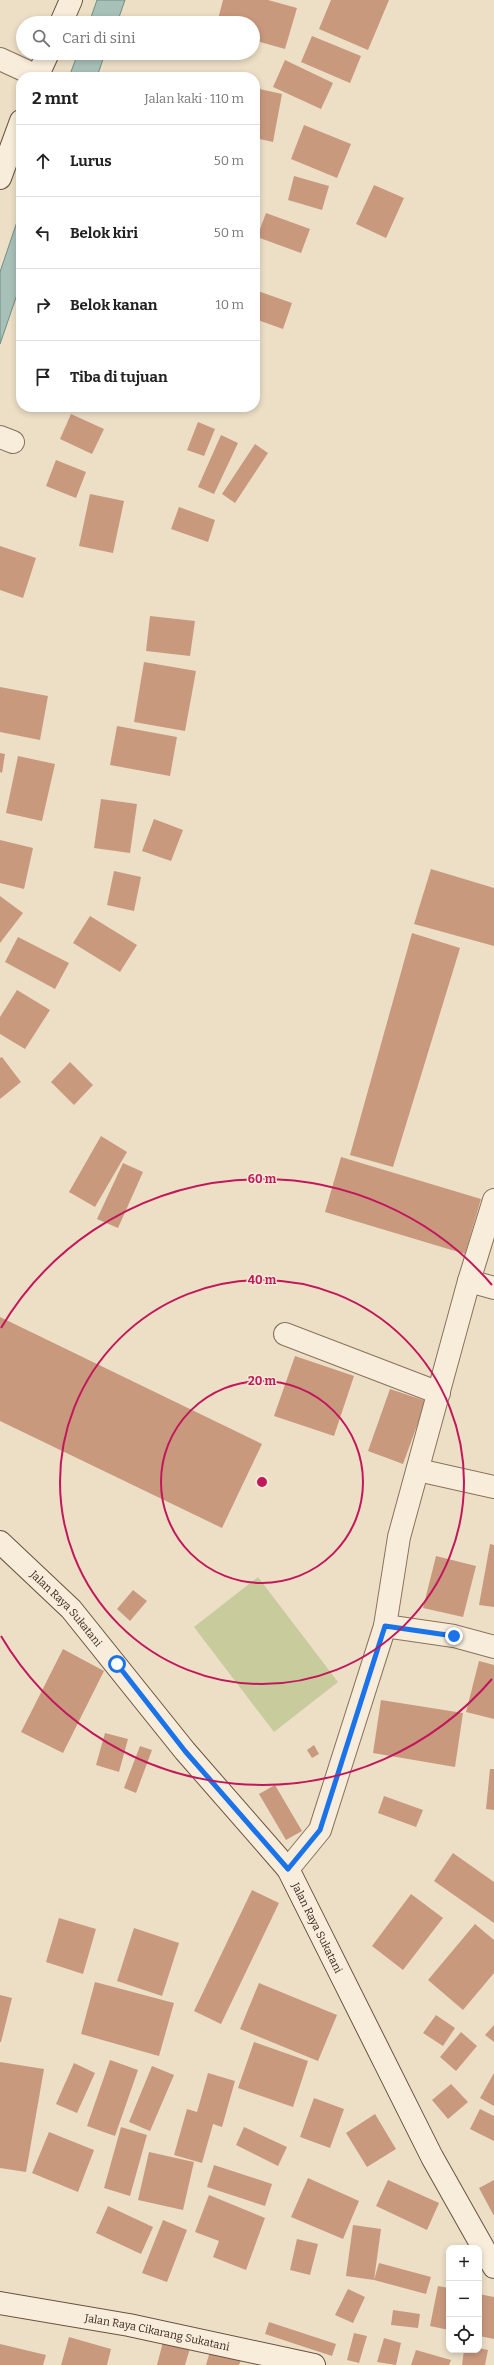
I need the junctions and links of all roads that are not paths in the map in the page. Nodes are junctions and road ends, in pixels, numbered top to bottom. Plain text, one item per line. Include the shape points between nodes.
1 (71, 0) edge
2 (64, 16) edge
3 (0, 59) edge
4 (45, 60) edge
5 (27, 72) edge
6 (39, 72) edge
7 (16, 135) edge
8 (0, 178) edge
9 (494, 1200) edge
10 (469, 1281) junction
11 (494, 1288) edge
12 (285, 1334) dead end
13 (439, 1393) junction
14 (418, 1470) junction
15 (494, 1487) edge
16 (0, 1542) edge
17 (385, 1626) junction
18 (494, 1647) edge
19 (288, 1869) junction
20 (494, 2267) edge
21 (0, 2303) edge
22 (314, 2365) edge

1 - 2 street
3 - 5 street
4 - 6 street
7 - 8 street
9 - 10 street
10 - 11 street
10 - 13 street
12 - 13 street
13 - 14 street
14 - 15 street
14 - 17 street via 399,1537
16 - 19 street, Jalan Raya Sukatani via 71,1609 185,1751
17 - 18 street via 454,1636
17 - 19 street via 320,1830
19 - 20 street, Jalan Raya Sukatani via 432,2157
21 - 22 street, Jalan Raya Cikarang Sukatani via 129,2325

